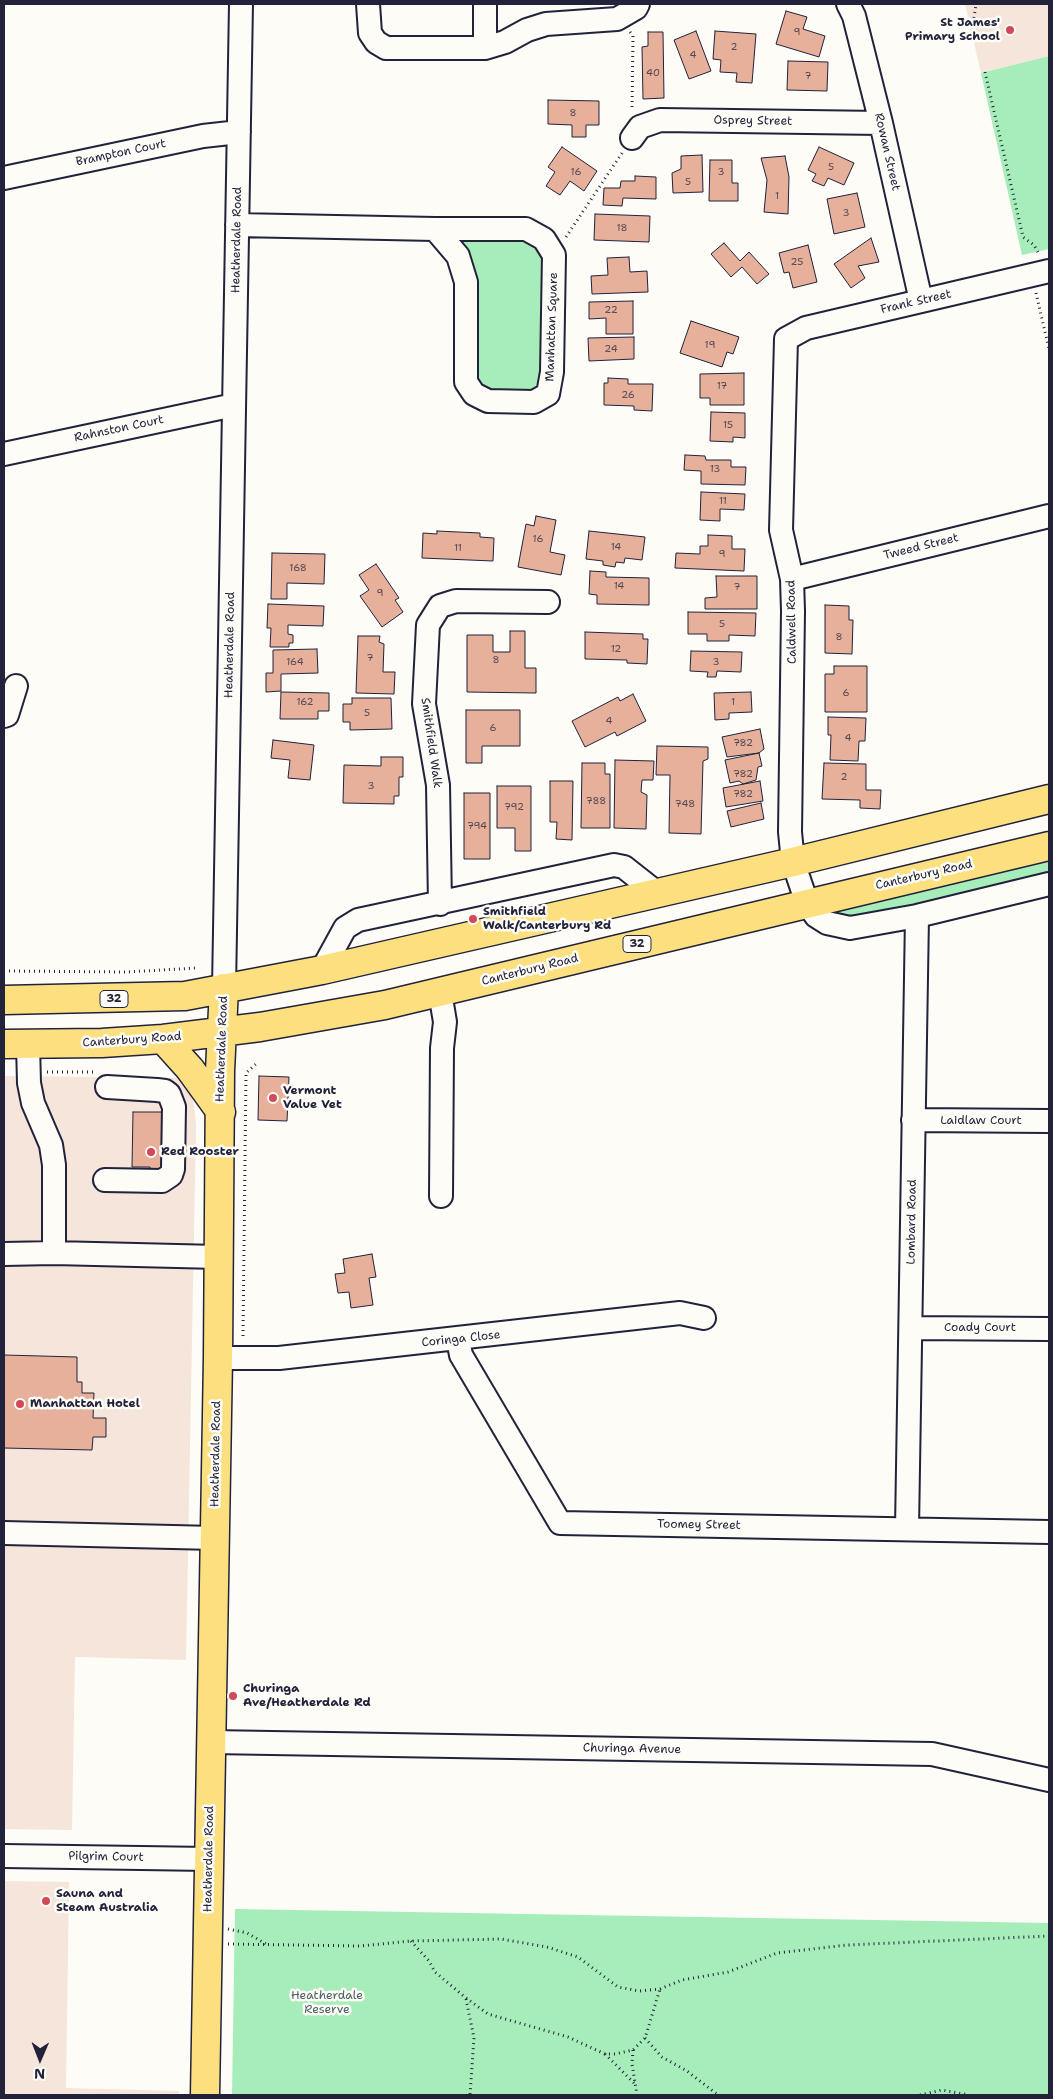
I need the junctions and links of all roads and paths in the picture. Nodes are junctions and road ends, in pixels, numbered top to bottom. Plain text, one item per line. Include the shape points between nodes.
1 (241, 4) edge
2 (368, 4) edge
3 (484, 4) edge
4 (638, 4) edge
5 (848, 4) edge
6 (976, 4) edge
7 (974, 18) dead end
8 (617, 19) junction
9 (485, 48) junction
10 (985, 72) dead end
11 (881, 123) junction
12 (239, 132) junction
13 (632, 138) junction
14 (4, 178) edge
15 (237, 225) junction
16 (435, 229) junction
17 (554, 255) junction
18 (1044, 263) edge
19 (1036, 291) dead end
20 (922, 301) junction
21 (786, 339) joint
22 (1049, 349) edge
23 (234, 405) junction
24 (4, 454) edge
25 (1049, 516) edge
26 (792, 579) junction
27 (548, 602) dead end
28 (16, 686) dead end
29 (4, 716) edge
30 (1049, 798) edge
31 (1049, 846) edge
32 (792, 862) junction
33 (1049, 884) edge
34 (656, 892) junction
35 (807, 903) junction
36 (440, 904) junction
37 (917, 916) junction
38 (196, 968) dead end
39 (322, 970) junction
40 (4, 971) edge
41 (224, 988) junction
42 (440, 992) junction
43 (4, 1000) edge
44 (222, 1032) junction
45 (163, 1039) junction
46 (16, 1044) edge
47 (257, 1063) dead end
48 (107, 1087) dead end
49 (220, 1112) junction
50 (913, 1120) junction
51 (1049, 1121) edge
52 (105, 1180) dead end
53 (441, 1196) dead end
54 (54, 1253) junction
55 (4, 1254) edge
56 (218, 1257) junction
57 (704, 1318) dead end
58 (911, 1328) junction
59 (1049, 1329) edge
60 (242, 1336) dead end
61 (458, 1339) junction
62 (218, 1358) junction
63 (907, 1528) junction
64 (4, 1532) edge
65 (1049, 1532) edge
66 (215, 1538) junction
67 (211, 1742) junction
68 (1049, 1780) edge
69 (4, 1856) edge
70 (209, 1859) junction
71 (215, 1936) junction
72 (1049, 1936) edge
73 (411, 1941) junction
74 (267, 1944) junction
75 (660, 1989) junction
76 (466, 1998) junction
77 (645, 2038) junction
78 (633, 2050) junction
79 (605, 2054) junction
80 (635, 2083) junction
81 (205, 2095) edge
82 (470, 2095) edge
83 (637, 2095) edge
84 (718, 2095) edge
85 (920, 2095) edge
86 (969, 2095) edge

1 - 12 street, Heatherdale Road
2 - 9 street via 370,33 386,48
3 - 9 street
4 - 8 street
5 - 11 street, Rowan Street via 854,16
6 - 7 path
8 - 9 street via 546,24
8 - 13 path via 633,36
10 - 18 path via 1023,237 1034,245
11 - 13 street, Osprey Street via 660,120 640,127
11 - 20 street, Rowan Street
12 - 14 street, Brampton Court via 203,136
12 - 15 street, Heatherdale Road
13 - 17 path
15 - 16 street, Manhattan Square
15 - 23 street, Heatherdale Road
16 - 17 street, Manhattan Square via 526,230 544,239
16 - 17 street, Manhattan Square via 458,256 466,282 466,382 474,394 488,401 534,402 548,394 552,372
18 - 20 street, Frank Street
19 - 22 path
20 - 21 street, Frank Street via 806,328
21 - 26 street, Caldwell Road via 781,530
23 - 24 street, Rahnston Court
23 - 41 street, Heatherdale Road
25 - 26 street, Tweed Street
26 - 32 street, Caldwell Road
27 - 36 street, Smithfield Walk via 456,601 440,606 428,625 424,704 438,785
28 - 29 street
30 - 32 main road, 32
31 - 35 main road, Canterbury Road / 32
32 - 34 main road, 32
32 - 35 street, Caldwell Road
33 - 37 street
34 - 36 street via 624,867 614,865
34 - 39 main road, 32
35 - 37 street via 816,916 827,923 850,928
35 - 42 main road, Canterbury Road / 32
36 - 39 street via 358,920 344,928
37 - 50 street, Lombard Road
38 - 40 path via 126,972
39 - 41 main road, 32
41 - 43 main road, 32 via 184,996
41 - 44 main road, Heatherdale Road
42 - 44 main road, Canterbury Road / 32 via 385,1005
42 - 53 street via 445,1022
44 - 45 main road, Canterbury Road / 32
44 - 49 main road, Heatherdale Road
45 - 46 main road, Canterbury Road / 32
45 - 49 main road via 190,1069
46 - 54 street via 51,1145
47 - 60 path via 246,1073
48 - 52 street via 157,1090 169,1094 174,1107 173,1169 171,1175 162,1181
49 - 56 main road, Heatherdale Road
50 - 51 street, Laidlaw Court
50 - 58 street, Lombard Road
54 - 55 street
54 - 56 street
56 - 62 main road, Heatherdale Road
57 - 61 street, Coringa Close via 680,1313
58 - 59 street, Coady Court
58 - 63 street, Lombard Road
61 - 62 street, Coringa Close via 279,1358
61 - 63 street, Toomey Street via 461,1355 560,1523
62 - 66 main road, Heatherdale Road
63 - 65 street, Toomey Street
64 - 66 street
66 - 67 main road, Heatherdale Road
67 - 68 street, Churinga Avenue via 932,1754
67 - 70 main road, Heatherdale Road
69 - 70 street, Pilgrim Court
70 - 71 main road, Heatherdale Road
71 - 74 path
71 - 74 path via 246,1933
71 - 81 main road, Heatherdale Road
72 - 75 path via 847,1945 777,1953 728,1972 682,1980
73 - 74 path via 360,1946
73 - 75 path via 500,1939 547,1947 578,1957 618,1987 639,1991
73 - 76 path via 435,1972
75 - 77 path
76 - 79 path via 488,2014 568,2037
76 - 82 path via 474,2038
77 - 78 path
77 - 84 path via 662,2057
78 - 79 path
78 - 80 path
79 - 80 path
80 - 83 path
85 - 86 path via 942,2090

